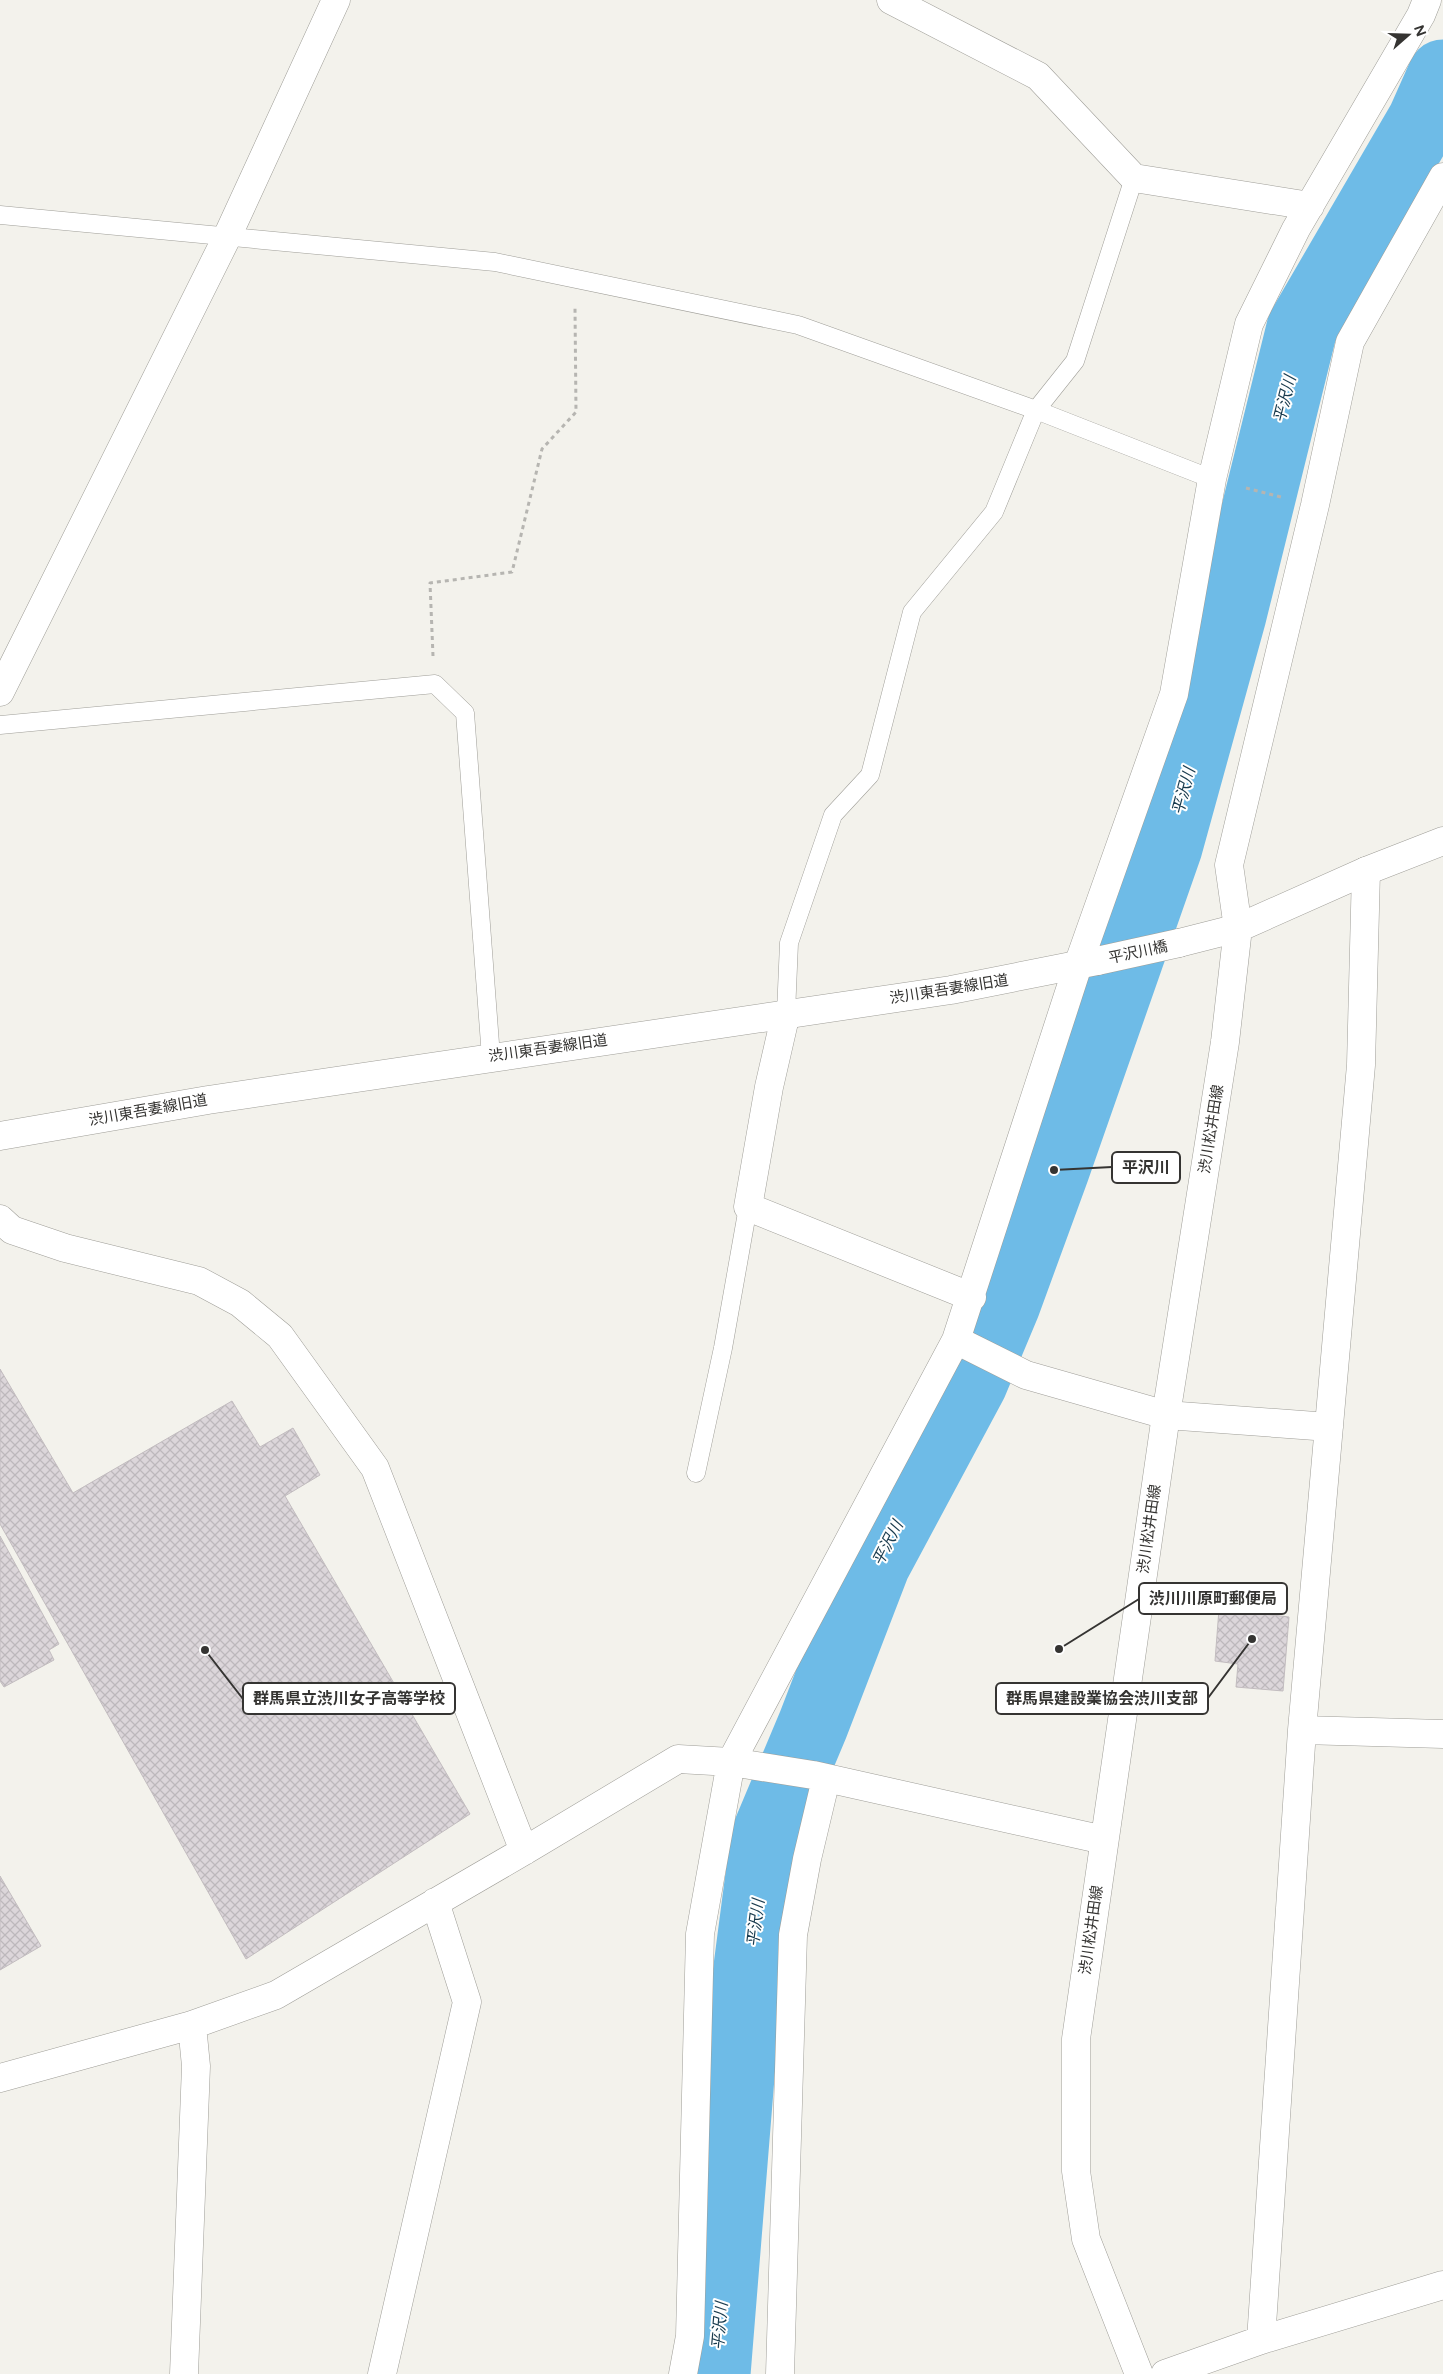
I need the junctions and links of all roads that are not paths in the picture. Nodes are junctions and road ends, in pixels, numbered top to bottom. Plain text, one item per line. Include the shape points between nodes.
1 (336, 0) edge
2 (891, 0) edge
3 (1427, 0) edge
4 (1443, 177) edge
5 (1134, 178) junction
6 (1310, 206) junction
7 (0, 215) edge
8 (227, 236) junction
9 (1036, 410) junction
10 (1212, 479) junction
11 (0, 692) edge
12 (0, 725) edge
13 (1443, 841) edge
14 (1366, 871) junction
15 (1238, 928) junction
16 (1087, 963) junction
17 (786, 1013) junction
18 (491, 1057) junction
19 (0, 1136) edge
20 (748, 1207) junction
21 (0, 1219) edge
22 (972, 1297) junction
23 (962, 1343) junction
24 (1166, 1415) junction
25 (1329, 1427) junction
26 (696, 1474) dead end
27 (1302, 1730) junction
28 (1443, 1734) edge
29 (742, 1764) junction
30 (819, 1777) junction
31 (1104, 1840) junction
32 (524, 1851) junction
33 (435, 1902) junction
34 (192, 2025) junction
35 (0, 2078) edge
36 (1443, 2285) edge
37 (1261, 2340) junction
38 (184, 2374) edge
39 (382, 2374) edge
40 (683, 2374) edge
41 (780, 2374) edge
42 (1139, 2374) edge
43 (1165, 2374) edge

1 - 8 street
2 - 5 street via 1038,76
3 - 6 street
4 - 15 street, 渋川松井田線 via 1350,342 1315,506 1229,865
5 - 6 street
5 - 9 lane via 1075,361
6 - 10 street via 1249,324
7 - 8 lane
8 - 9 lane via 495,262 798,325
8 - 11 street
9 - 10 lane
9 - 17 lane via 994,512 912,612 870,775 833,815 789,943
10 - 16 street via 1174,694
12 - 18 lane via 435,684 465,713
13 - 14 street
14 - 15 street
14 - 25 street via 1361,1065
15 - 16 street, 平沢川橋
15 - 24 street, 渋川松井田線 via 1225,1042
16 - 17 street, 渋川東吾妻線旧道 via 951,990
16 - 22 street
17 - 18 street, 渋川東吾妻線旧道
17 - 20 street
18 - 19 street, 渋川東吾妻線旧道 via 208,1100
20 - 22 street
20 - 26 lane
21 - 32 street via 12,1230 65,1248 199,1281 240,1303 280,1336 375,1468
22 - 23 street
23 - 24 street via 1026,1375
23 - 29 street
24 - 25 street
24 - 31 street, 渋川松井田線
25 - 27 street
27 - 28 street
27 - 37 street
29 - 30 street
29 - 32 street via 678,1758
29 - 40 street via 700,1934 690,2336
30 - 31 street
30 - 41 street via 793,1935
31 - 42 street, 渋川松井田線 via 1076,2039 1076,2171 1086,2239
32 - 33 street
33 - 34 street via 276,1995
33 - 39 street via 468,2002
34 - 35 street
34 - 38 street via 196,2066
36 - 37 street
37 - 43 street

